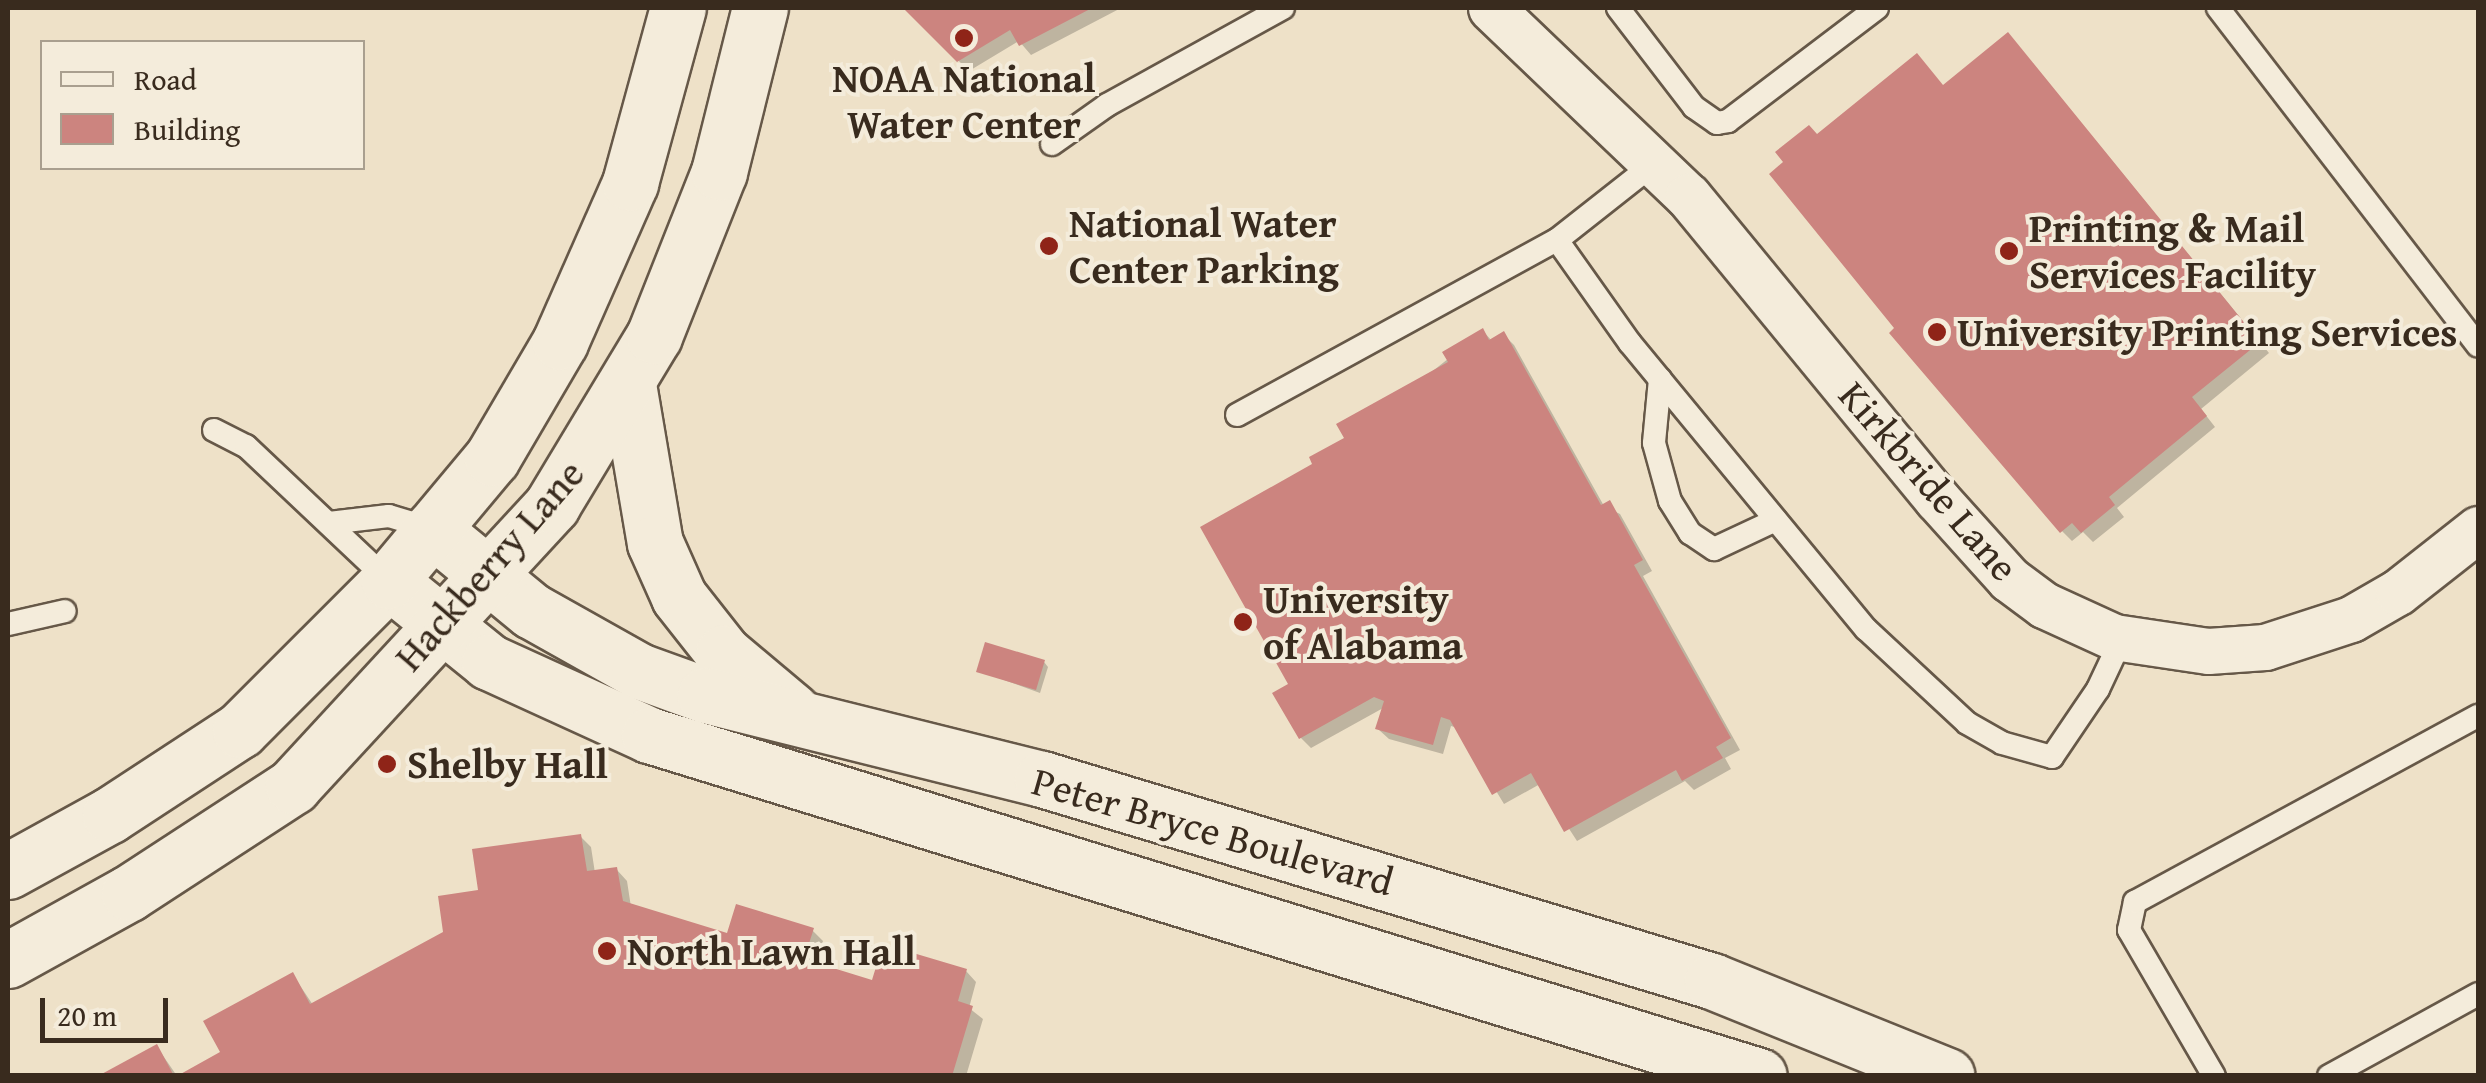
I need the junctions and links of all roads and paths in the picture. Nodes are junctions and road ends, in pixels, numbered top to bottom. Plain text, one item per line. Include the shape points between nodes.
1 (678, 8) edge
2 (760, 8) edge
3 (1283, 8) edge
4 (1491, 8) edge
5 (1618, 8) edge
6 (1877, 8) edge
7 (2218, 8) edge
8 (1052, 144) dead end
9 (1655, 163) junction
10 (1557, 240) junction
11 (2478, 346) edge
12 (1660, 379) junction
13 (628, 384) junction
14 (1237, 415) dead end
15 (214, 430) dead end
16 (1776, 520) junction
17 (329, 523) junction
18 (432, 529) junction
19 (2478, 530) edge
20 (490, 575) junction
21 (389, 580) junction
22 (65, 610) dead end
23 (8, 624) edge
24 (441, 627) junction
25 (2122, 638) junction
26 (2478, 716) edge
27 (802, 719) junction
28 (8, 870) edge
29 (8, 960) edge
30 (2478, 994) edge
31 (1759, 1076) edge
32 (1947, 1076) edge
33 (2214, 1076) edge
34 (2329, 1076) edge

1 - 18 street, Hackberry Lane via 630,183 560,342 492,458
2 - 13 street, Hackberry Lane via 719,172
3 - 8 lane via 1107,105
4 - 9 street, Kirkbride Lane
5 - 6 lane via 1694,107 1717,123
7 - 11 lane
9 - 10 lane
9 - 25 street, Kirkbride Lane via 1739,251 2010,579 2044,605
10 - 12 lane
10 - 14 lane
12 - 16 lane
12 - 16 lane via 1654,443 1670,501 1690,534 1714,549
13 - 20 street, Hackberry Lane via 552,505
13 - 27 street via 654,544 679,597 723,653
15 - 17 lane via 246,446
16 - 25 lane via 1866,629 1967,724 2002,743 2052,758
17 - 18 lane via 389,516
17 - 21 lane
18 - 20 street, Peter Bryce Boulevard
18 - 21 street, Hackberry Lane
19 - 25 street, Kirkbride Lane via 2398,592 2313,635 2208,651
20 - 24 street, Hackberry Lane
20 - 27 street, Peter Bryce Boulevard via 532,610 639,671
21 - 24 street, Peter Bryce Boulevard
21 - 28 street, Hackberry Lane via 240,730 110,815
22 - 23 lane
24 - 29 street, Hackberry Lane via 292,786 129,893
24 - 31 street, Peter Bryce Boulevard via 548,692 714,758
26 - 33 lane via 2135,902 2129,930
27 - 32 street, Peter Bryce Boulevard via 1042,779 1712,981
30 - 34 lane

